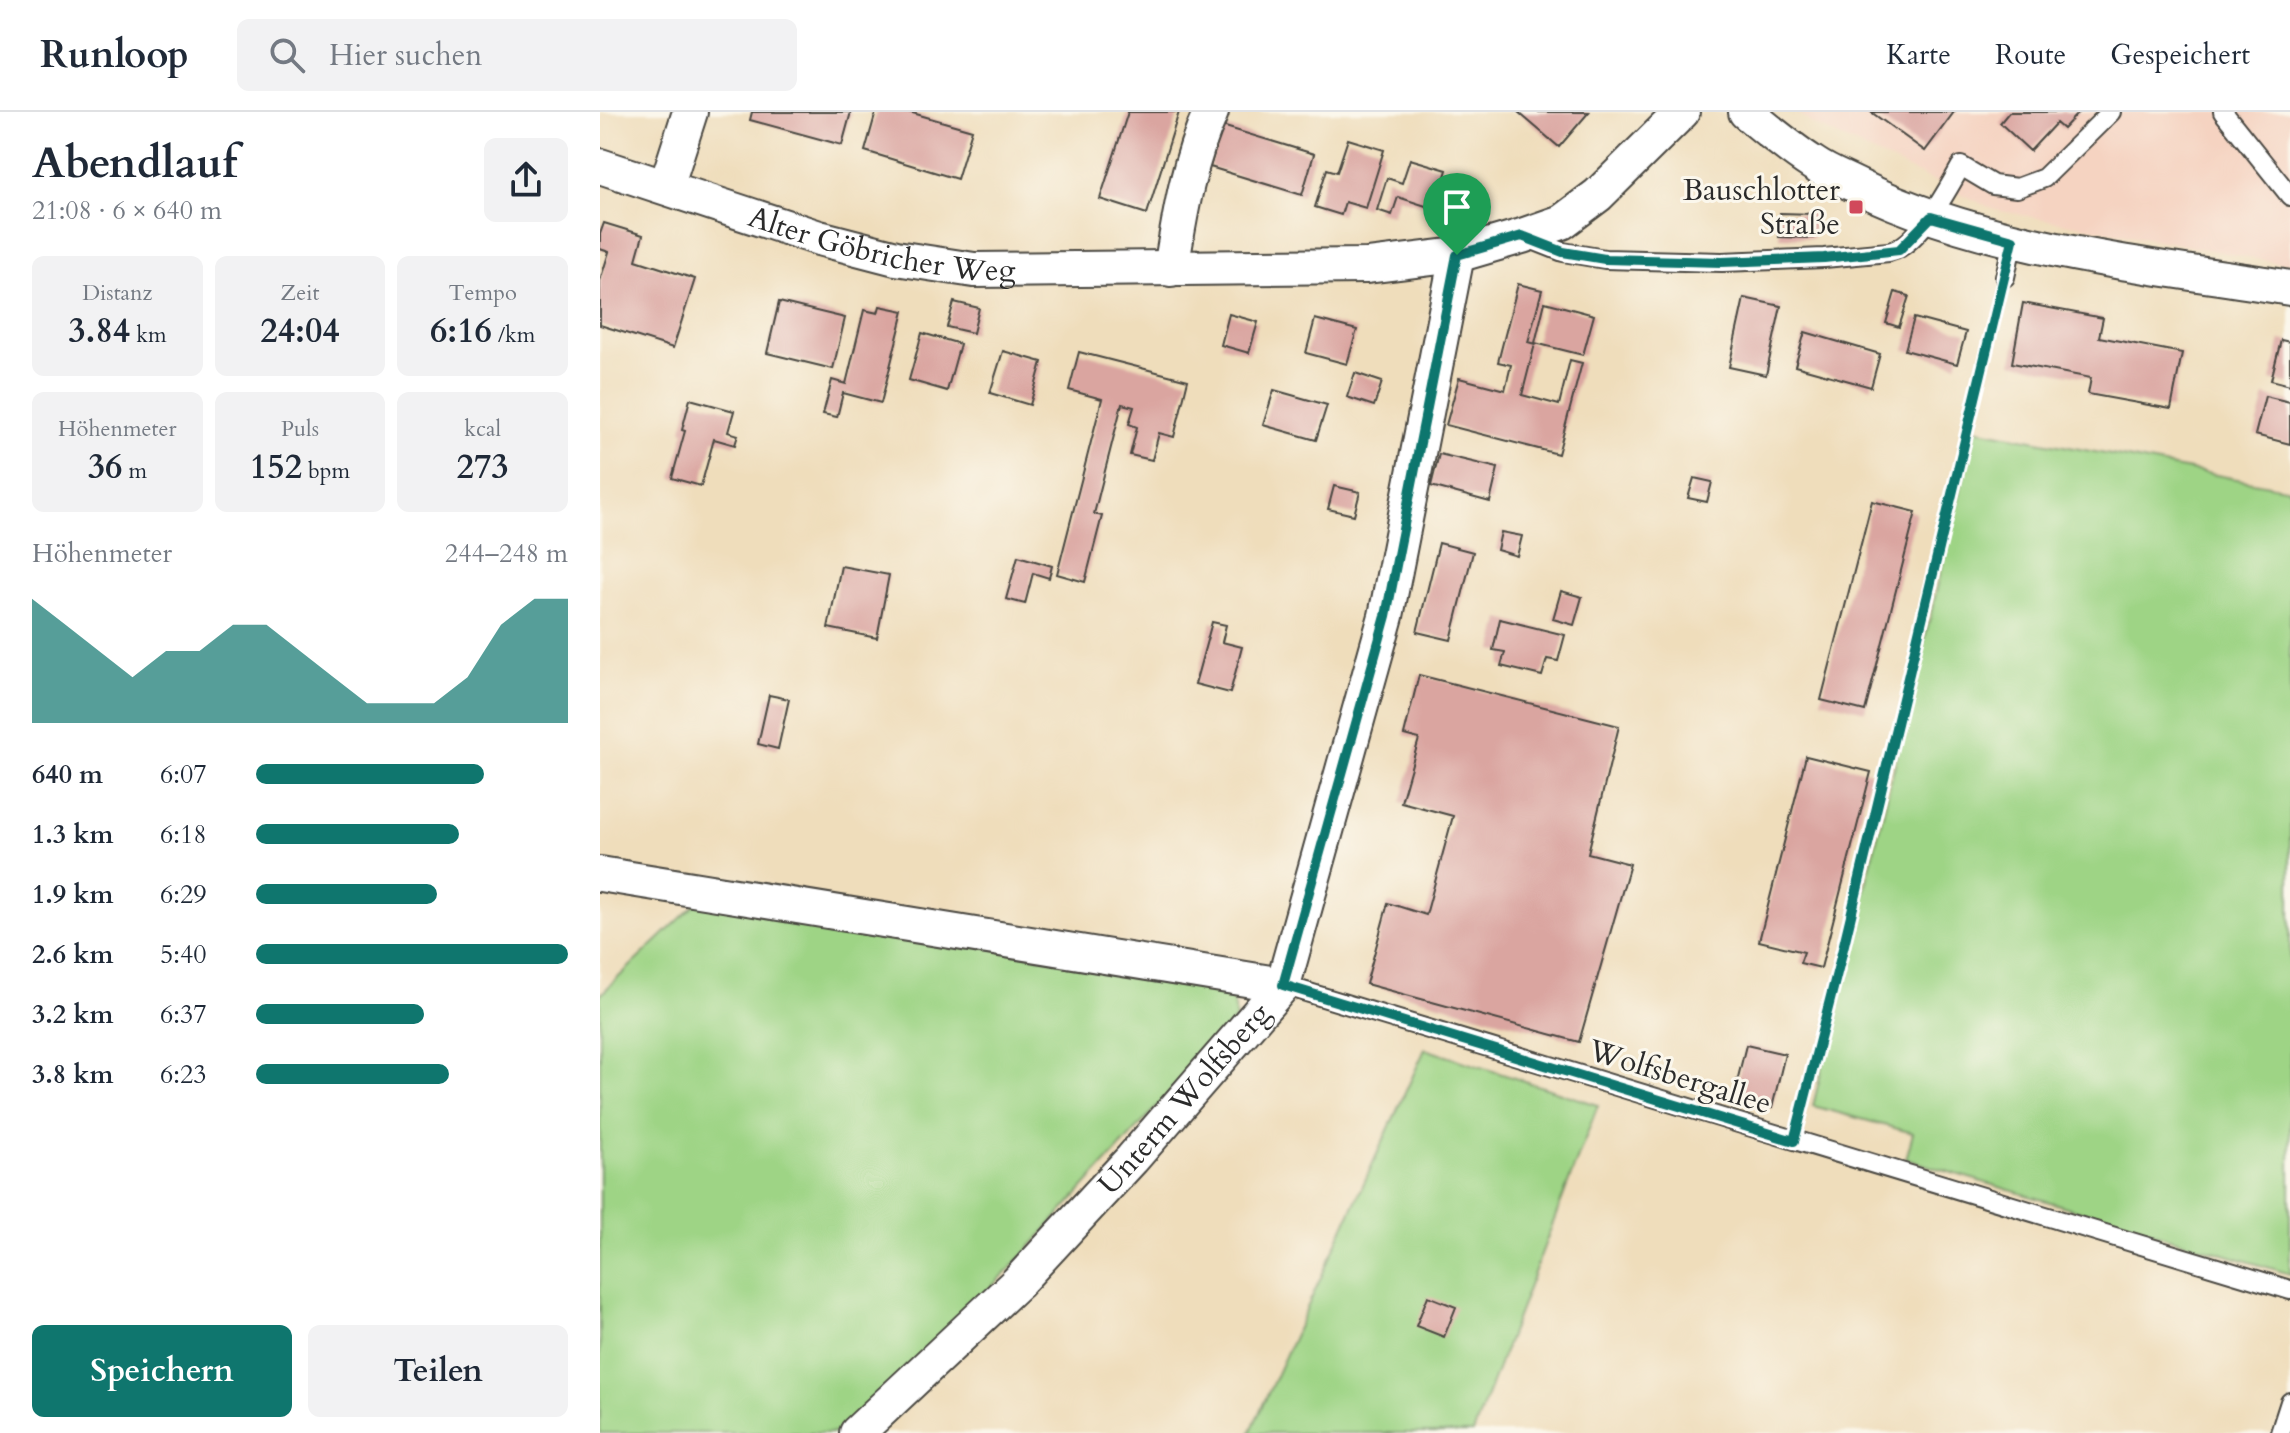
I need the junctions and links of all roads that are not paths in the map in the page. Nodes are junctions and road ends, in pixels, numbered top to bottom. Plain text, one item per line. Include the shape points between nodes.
1 (690, 112) edge
2 (1211, 112) edge
3 (1682, 112) edge
4 (1746, 112) edge
5 (2111, 112) edge
6 (2223, 112) edge
7 (600, 166) edge
8 (666, 187) junction
9 (2290, 196) edge
10 (1931, 217) junction
11 (1522, 236) junction
12 (2013, 240) junction
13 (1457, 255) junction
14 (1171, 269) junction
15 (2005, 277) road end
16 (2290, 288) edge
17 (600, 874) edge
18 (1283, 985) junction
19 (2290, 1290) edge
20 (2290, 1402) edge
21 (857, 1433) edge
22 (2280, 1433) edge

1 - 8 street
2 - 14 street via 1189,172
3 - 11 street, Alter Göbricher Weg via 1576,213
4 - 10 street via 1815,165
5 - 10 lane via 2044,178 2017,188 1993,185 1961,166
6 - 9 lane
7 - 8 street, Alter Göbricher Weg
8 - 14 street, Alter Göbricher Weg via 896,258 974,270
10 - 11 lane via 1899,250 1824,258 1605,259 1563,252
10 - 12 street
11 - 13 street, Alter Göbricher Weg
12 - 15 lane
12 - 16 street
13 - 14 street, Alter Göbricher Weg via 1367,266
13 - 18 street, Unterm Wolfsberg via 1386,616
17 - 18 street
18 - 19 lane, Wolfsbergallee
18 - 21 street, Unterm Wolfsberg via 1017,1283
20 - 22 lane

